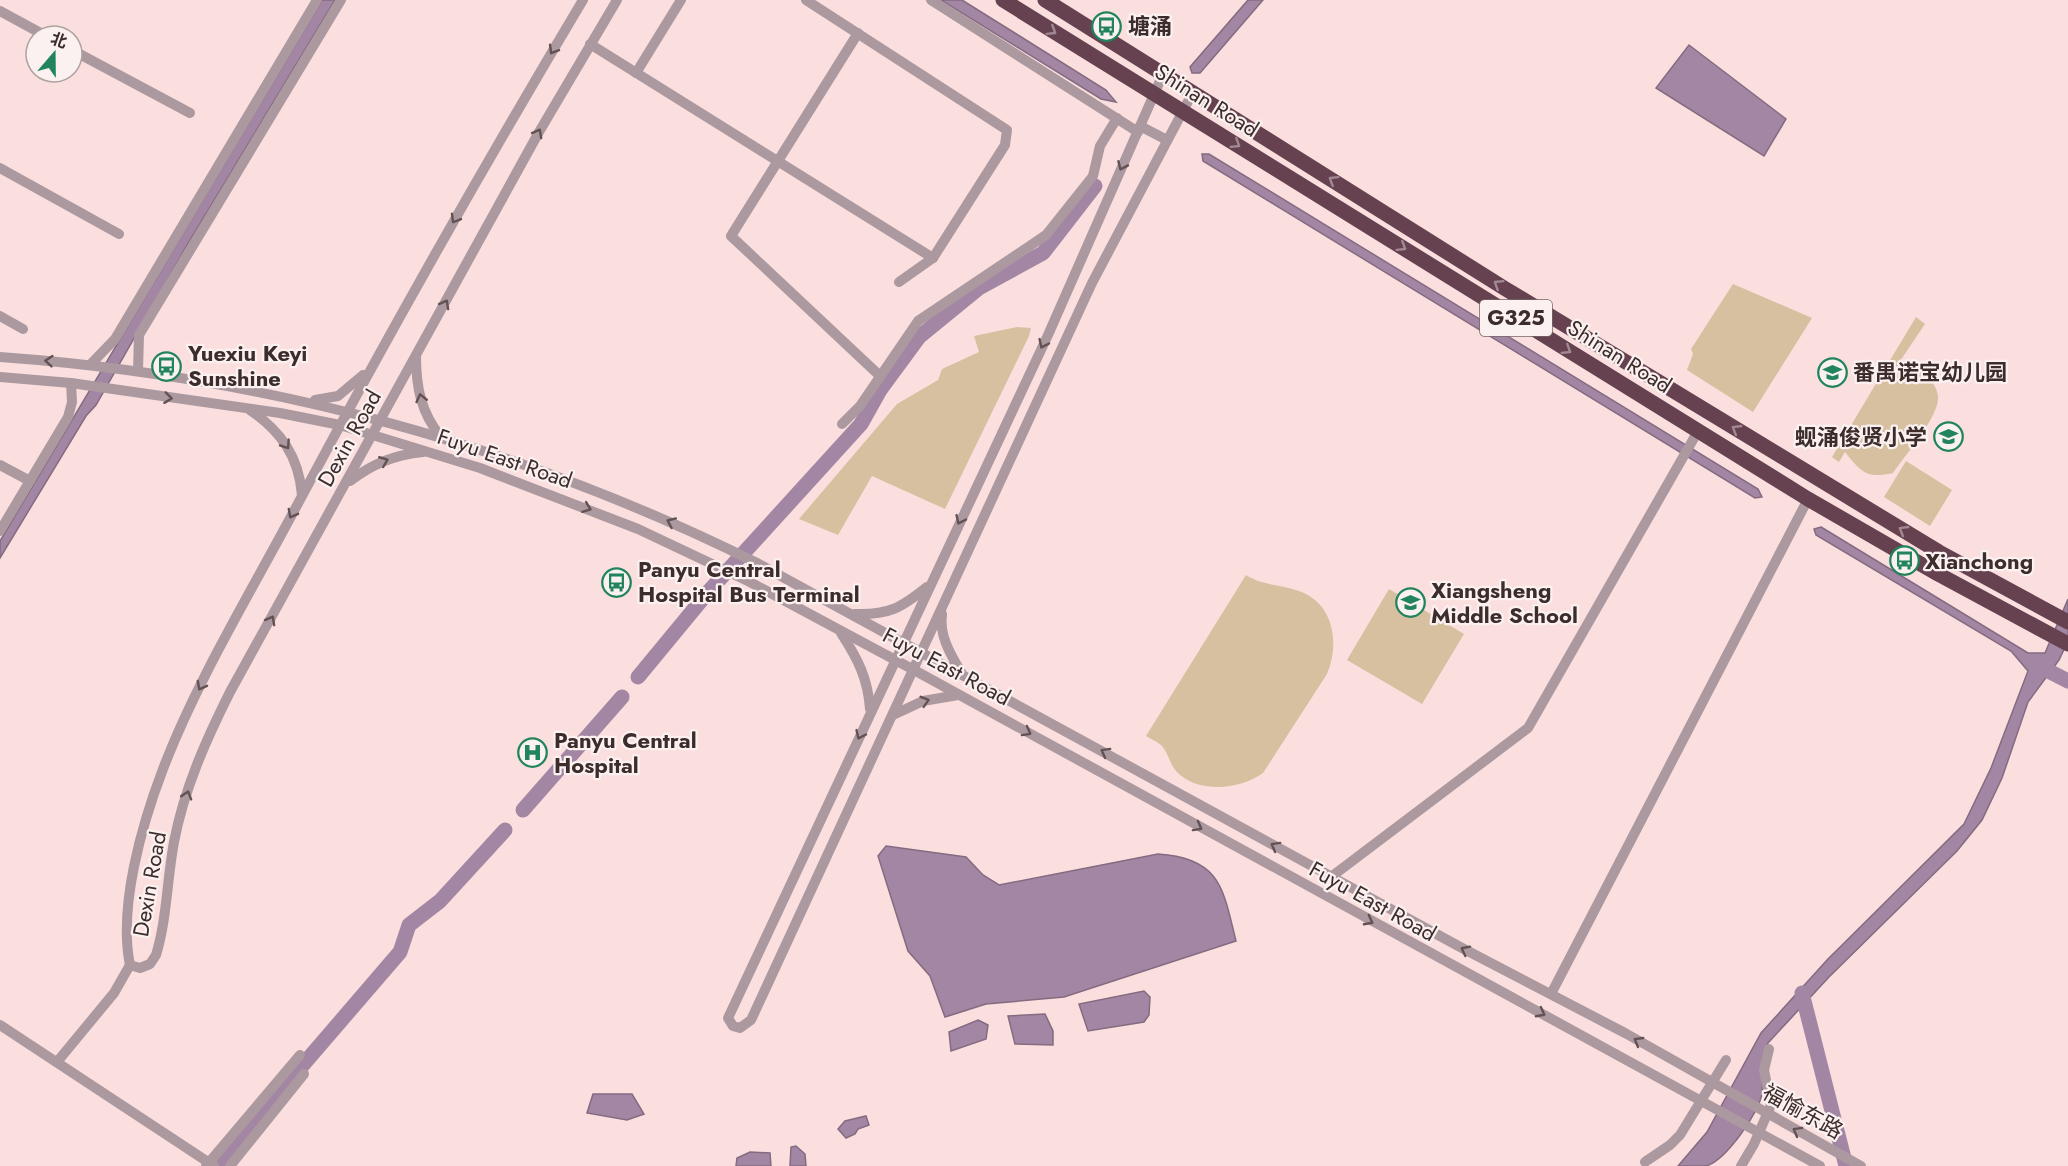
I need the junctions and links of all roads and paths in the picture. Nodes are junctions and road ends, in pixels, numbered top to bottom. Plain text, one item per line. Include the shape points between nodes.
1 (317, 0) edge
2 (341, 0) edge
3 (583, 0) edge
4 (617, 0) edge
5 (681, 0) edge
6 (806, 0) edge
7 (931, 0) edge
8 (1003, 0) edge
9 (1045, 0) edge
10 (0, 11) edge
11 (24, 24) edge
12 (858, 33) junction
13 (590, 44) junction
14 (84, 56) edge
15 (1138, 58) junction
16 (636, 73) junction
17 (1163, 74) junction
18 (1127, 77) junction
19 (1193, 92) junction
20 (1154, 94) junction
21 (1221, 110) junction
22 (1183, 111) junction
23 (190, 113) dead end
24 (1117, 118) junction
25 (1210, 128) junction
26 (1139, 129) junction
27 (1167, 140) junction
28 (777, 161) junction
29 (0, 168) edge
30 (119, 234) dead end
31 (933, 258) junction
32 (899, 282) dead end
33 (0, 316) edge
34 (23, 329) dead end
35 (416, 355) junction
36 (0, 357) edge
37 (373, 364) junction
38 (94, 365) junction
39 (138, 371) junction
40 (880, 376) junction
41 (0, 377) edge
42 (71, 383) junction
43 (306, 401) junction
44 (247, 409) junction
45 (348, 411) junction
46 (382, 419) junction
47 (842, 424) dead end
48 (340, 425) junction
49 (373, 434) junction
50 (441, 437) junction
51 (1695, 437) junction
52 (429, 451) junction
53 (0, 465) edge
54 (30, 481) junction
55 (345, 485) junction
56 (302, 495) junction
57 (1808, 500) junction
58 (0, 531) edge
59 (929, 585) junction
60 (837, 607) junction
61 (943, 608) junction
62 (850, 614) junction
63 (2068, 622) edge
64 (828, 624) junction
65 (839, 630) junction
66 (903, 642) junction
67 (2068, 644) edge
68 (922, 653) junction
69 (894, 660) junction
70 (914, 670) junction
71 (962, 675) junction
72 (959, 695) junction
73 (870, 713) junction
74 (893, 715) junction
75 (1331, 877) junction
76 (130, 965) junction
77 (1551, 994) junction
78 (0, 1025) edge
79 (1769, 1049) dead end
80 (1658, 1052) junction
81 (300, 1055) dead end
82 (1726, 1060) dead end
83 (57, 1062) junction
84 (1648, 1071) junction
85 (304, 1074) dead end
86 (1712, 1083) junction
87 (1725, 1090) joint
88 (1702, 1101) junction
89 (1714, 1108) joint
90 (1763, 1112) junction
91 (1755, 1131) junction
92 (1645, 1162) dead end
93 (210, 1164) edge
94 (230, 1166) edge
95 (1741, 1166) edge
96 (1820, 1166) edge
97 (1862, 1166) edge

1 - 38 street via 115,339
2 - 39 street via 139,335
3 -> 37 street, Dexin Road
4 - 13 street, Dexin Road
5 - 16 street
6 - 12 street
7 - 24 street
8 -> 18 highway, Shinan Road / G325
9 - 15 highway, Shinan Road / G325
10 - 11 street
12 - 28 street
12 - 31 street via 1007,130 1005,145
13 - 16 street
35 -> 13 street, Dexin Road
14 - 23 street
15 - 17 highway, Shinan Road / G325
15 - 18 highway
16 - 28 street
17 - 19 highway, Shinan Road / G325
17 - 20 street
18 - 20 highway, Shinan Road / G325
19 - 21 highway, Shinan Road / G325
19 - 22 street
20 - 22 highway, Shinan Road / G325
20 - 26 street
21 - 25 highway
63 -> 21 highway, Shinan Road / G325 via 1939,552 1504,288
22 - 25 highway, Shinan Road / G325
22 - 27 street
24 - 26 street
24 - 40 street via 1100,146 1093,176 1046,235 924,316
25 -> 51 highway, Shinan Road / G325
26 - 27 street
26 -> 59 street via 1048,335
27 - 61 street via 1092,283
28 - 31 street
28 - 40 street via 731,236
29 - 30 street
31 - 32 street
33 - 34 street
35 - 46 street, Dexin Road
50 -> 35 street via 428,422 421,402
38 -> 36 street, Fuyu East Road
37 - 43 street via 338,396
37 - 45 street, Dexin Road
38 - 39 street, Fuyu East Road
39 - 43 street, Fuyu East Road
40 - 47 street
41 - 42 street, Fuyu East Road
42 -> 44 street, Fuyu East Road
42 - 54 street via 68,417
43 - 45 street, Fuyu East Road
44 - 48 street, Fuyu East Road
44 -> 56 street via 270,424 290,447 301,477
45 - 46 street, Fuyu East Road
45 - 48 street, Dexin Road
46 - 49 street, Dexin Road
46 - 50 street, Fuyu East Road
48 - 49 street, Fuyu East Road
48 - 56 street, Dexin Road
49 - 52 street, Fuyu East Road
49 - 55 street, Dexin Road
60 -> 50 street, Fuyu East Road via 724,547 583,485
51 - 57 highway, Shinan Road / G325
51 - 75 street via 1527,728
55 -> 52 street via 385,459
52 -> 64 street, Fuyu East Road via 600,513 710,562
53 - 54 street
54 - 58 street
76 -> 55 street, Dexin Road via 140,968 150,964 156,955 184,801 208,736
56 -> 76 street, Dexin Road via 196,695 163,768 137,861 126,945
57 - 67 highway, Shinan Road / G325
57 - 77 street
59 - 62 street via 904,606 886,613
59 - 66 street
60 - 62 street, Fuyu East Road
60 - 64 street
61 - 68 street
61 - 71 street via 948,652
62 - 66 street, Fuyu East Road
64 - 65 street, Fuyu East Road
65 - 69 street, Fuyu East Road
65 - 73 street via 859,661 868,686
66 - 68 street, Fuyu East Road
66 - 69 street
68 - 70 street
68 - 71 street, Fuyu East Road
69 - 70 street, Fuyu East Road
69 - 73 street
70 - 72 street, Fuyu East Road
70 - 74 street
75 -> 71 street, Fuyu East Road
74 -> 72 street via 922,701
72 -> 84 street, Fuyu East Road
73 -> 74 street via 728,1018 733,1026 740,1028 751,1020
77 -> 75 street, Fuyu East Road
76 - 83 street via 114,993
80 -> 77 street, Fuyu East Road
78 - 83 street
79 - 90 street via 1764,1070 1771,1105
80 - 84 street
80 - 86 street, Fuyu East Road
81 - 93 street
82 - 86 street
83 - 93 street
84 - 88 street, Fuyu East Road
85 - 94 street
86 - 87 street, Fuyu East Road
86 - 88 street
87 - 90 street, 福愉东路
88 - 89 street, Fuyu East Road
88 - 92 street via 1670,1145
89 - 91 street, 福愉东路
90 - 91 street
97 -> 90 street, 福愉东路
91 - 95 street
91 - 96 street, 福愉东路

